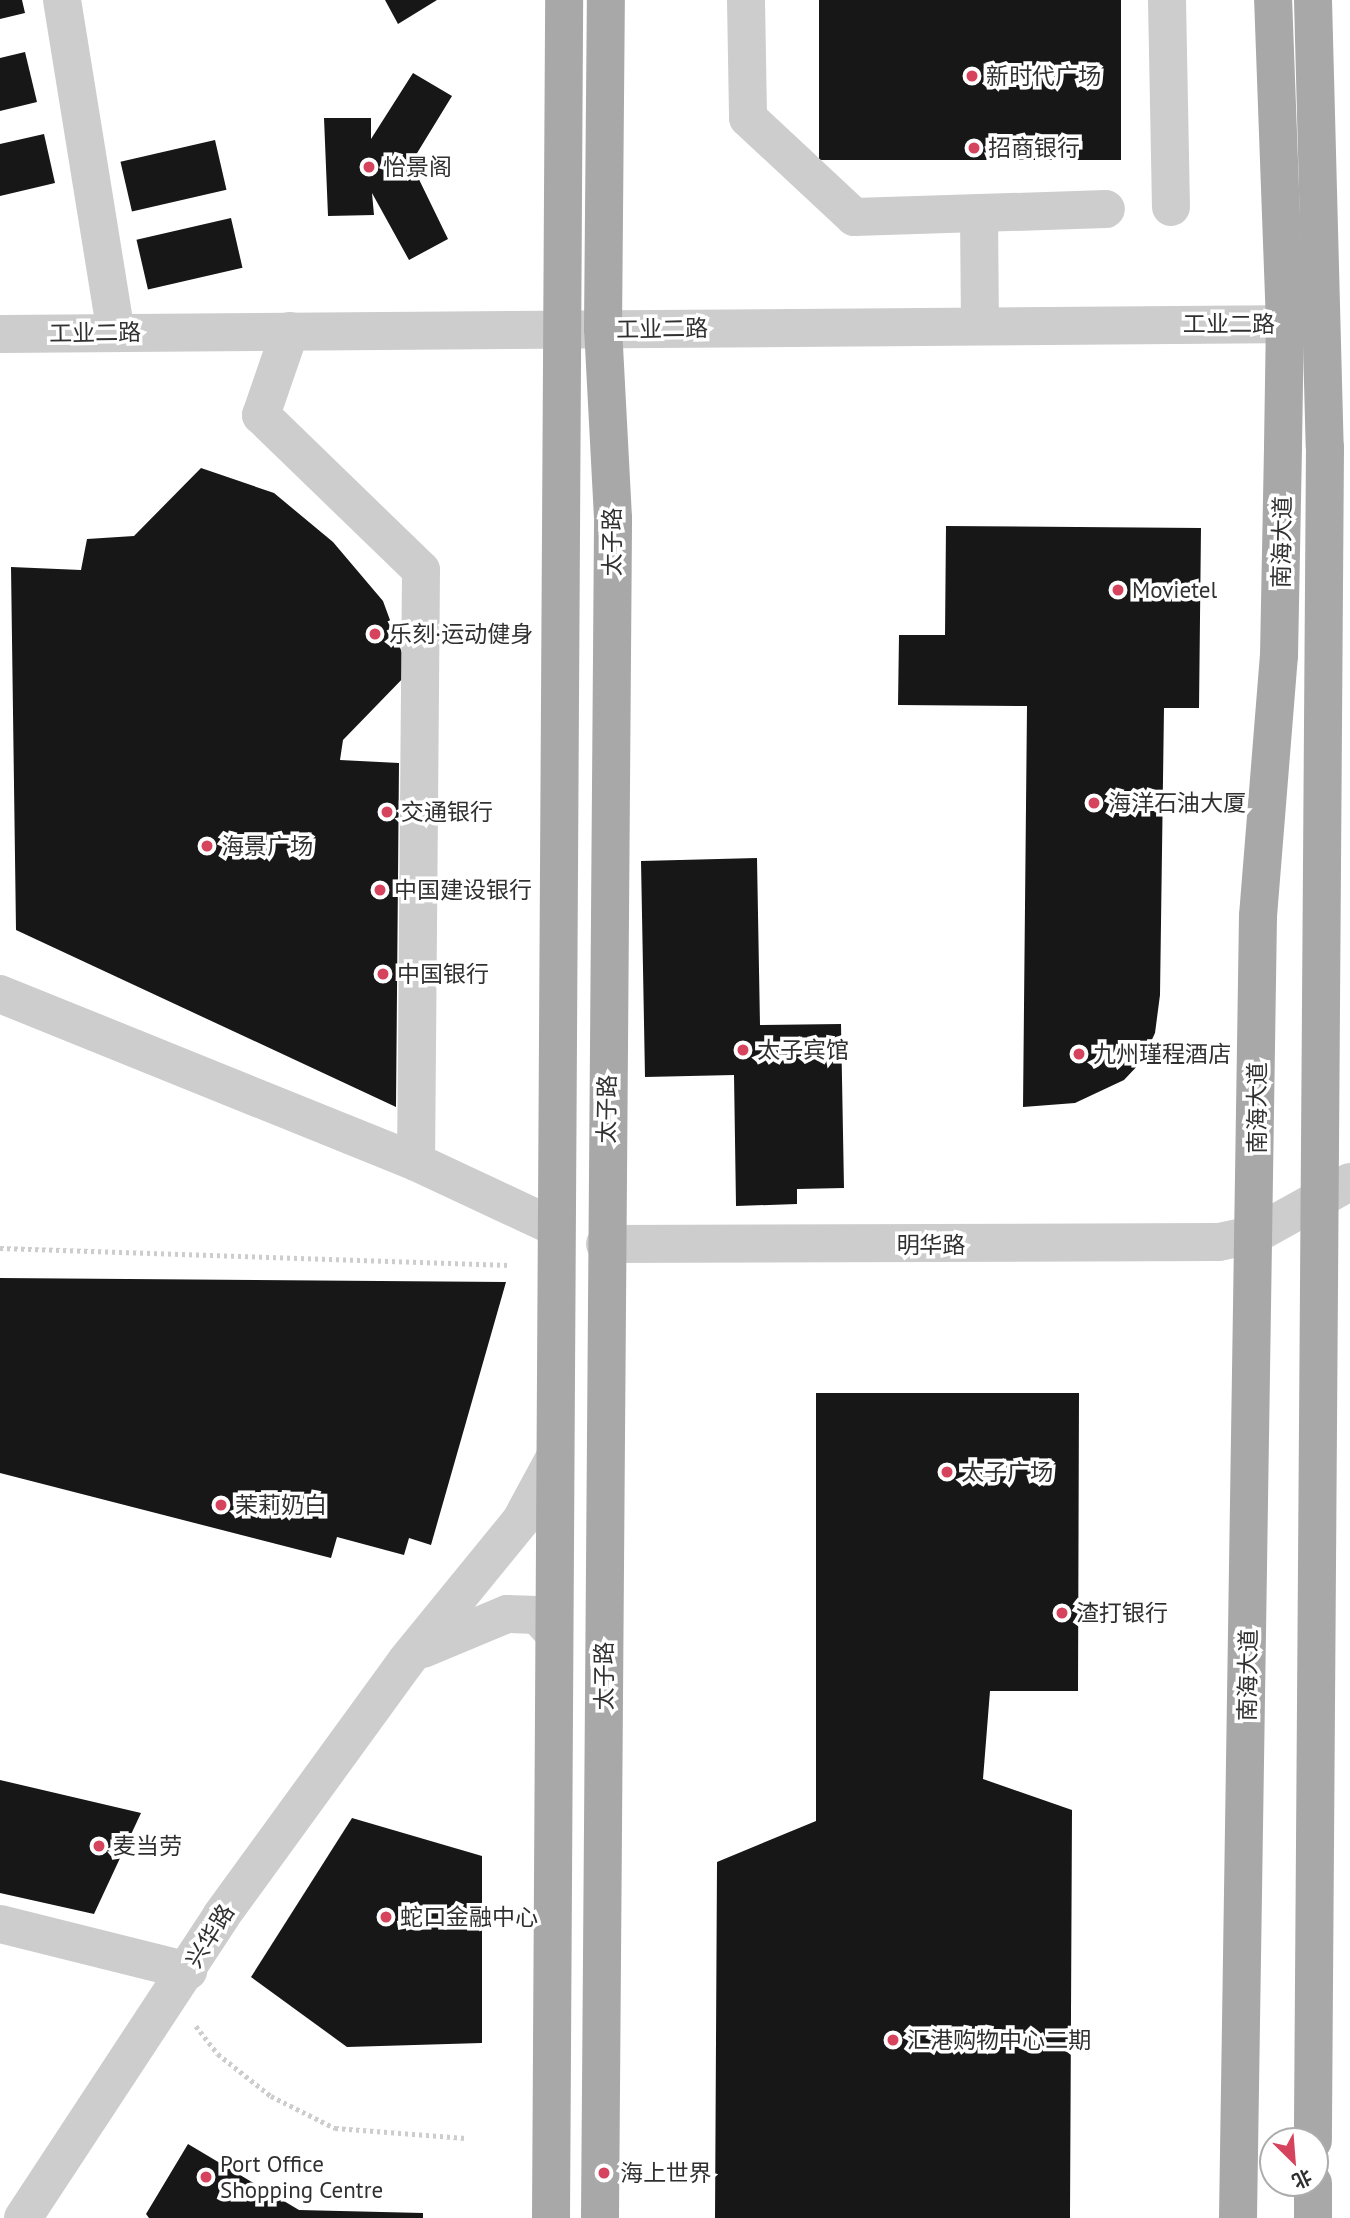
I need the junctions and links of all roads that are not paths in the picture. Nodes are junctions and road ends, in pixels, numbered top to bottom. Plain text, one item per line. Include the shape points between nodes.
1 (62, 0) edge
2 (564, 0) edge
3 (606, 0) edge
4 (746, 0) edge
5 (1167, 0) edge
6 (1273, 0) edge
7 (1313, 0) edge
8 (1171, 207) dead end
9 (1106, 209) dead end
10 (979, 213) junction
11 (1285, 324) junction
12 (1324, 324) junction
13 (980, 326) junction
14 (562, 329) junction
15 (603, 329) junction
16 (290, 331) junction
17 (116, 333) junction
18 (0, 334) edge
19 (0, 993) edge
20 (416, 1162) junction
21 (1336, 1189) edge
22 (555, 1227) junction
23 (1256, 1234) junction
24 (605, 1244) junction
25 (554, 1459) junction
26 (553, 1632) junction
27 (407, 1660) junction
28 (0, 1924) edge
29 (179, 1985) junction
30 (1313, 2127) edge
31 (1313, 2197) edge
32 (23, 2218) edge
33 (551, 2218) edge
34 (600, 2218) edge
35 (1238, 2218) edge
36 (1312, 2218) edge

1 - 17 street
2 - 14 main road
3 - 15 main road, 太子路
4 - 10 street via 748,118 854,217
5 - 8 street
6 - 11 main road, 南海大道
7 - 12 main road, 南海大道
9 - 10 street
10 - 13 street
11 - 12 street, 工业二路
11 - 13 street, 工业二路
11 - 23 main road, 南海大道 via 1279,656 1258,916
12 - 21 main road, 南海大道
13 - 15 street, 工业二路
14 - 15 street, 工业二路
14 - 16 street, 工业二路
14 - 22 main road
15 - 24 main road, 太子路 via 614,518
16 - 17 street, 工业二路
16 - 20 street via 261,415 422,570
17 - 18 street, 工业二路
19 - 20 street
20 - 22 street
21 - 23 street
21 - 30 main road, 南海大道
22 - 25 main road
23 - 24 street, 明华路 via 1182,1245
23 - 35 main road, 南海大道
24 - 34 main road, 太子路
25 - 26 main road
25 - 27 street, 兴华路 via 521,1520
26 - 27 street, 兴华路 via 537,1615 506,1614 443,1638
26 - 33 main road
27 - 29 street, 兴华路 via 221,1916
28 - 29 street
29 - 32 street, 兴华路
31 - 36 main road

